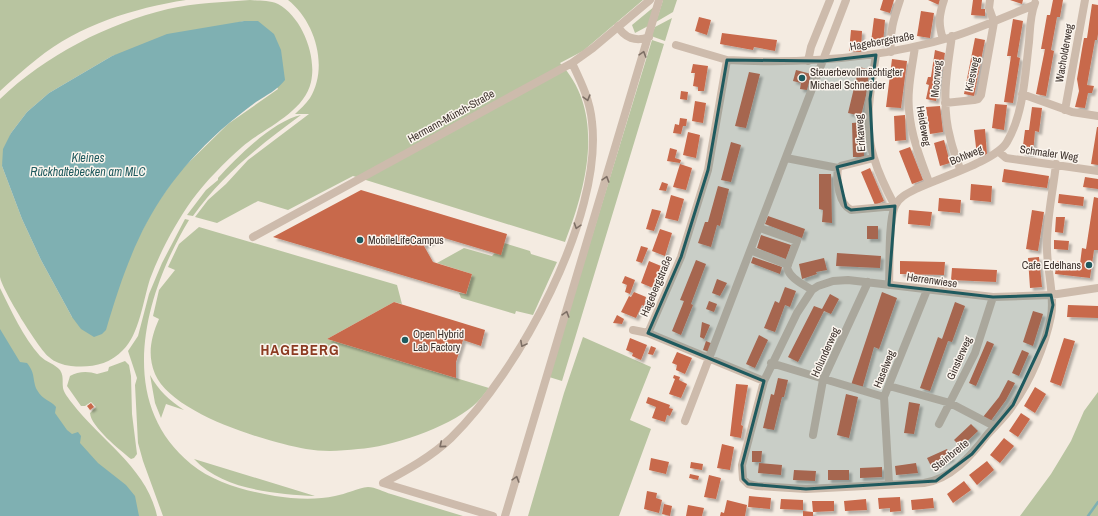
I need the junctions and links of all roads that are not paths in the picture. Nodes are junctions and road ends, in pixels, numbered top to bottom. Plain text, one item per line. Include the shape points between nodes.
1 (650, 0) edge
2 (659, 0) edge
3 (830, 0) edge
4 (846, 0) edge
5 (900, 0) edge
6 (944, 0) edge
7 (990, 0) edge
8 (1085, 0) edge
9 (1035, 3) edge
10 (994, 22) junction
11 (618, 26) junction
12 (952, 36) junction
13 (649, 37) junction
14 (944, 39) junction
15 (676, 45) dead end
16 (915, 47) junction
17 (891, 52) junction
18 (876, 55) junction
19 (727, 60) junction
20 (808, 61) junction
21 (823, 61) junction
22 (572, 63) junction
23 (1022, 94) junction
24 (945, 103) junction
25 (1065, 110) junction
26 (1098, 116) edge
27 (999, 152) junction
28 (786, 158) junction
29 (873, 158) junction
30 (1056, 164) junction
31 (838, 168) junction
32 (960, 170) junction
33 (1098, 172) edge
34 (929, 182) junction
35 (895, 206) junction
36 (763, 229) dead end
37 (253, 237) dead end
38 (755, 252) dead end
39 (788, 265) junction
40 (868, 282) junction
41 (889, 285) junction
42 (1098, 288) edge
43 (812, 290) junction
44 (927, 290) junction
45 (1051, 296) junction
46 (993, 297) junction
47 (633, 330) dead end
48 (648, 333) junction
49 (710, 358) junction
50 (771, 363) junction
51 (823, 380) junction
52 (764, 381) junction
53 (889, 386) junction
54 (884, 397) junction
55 (950, 403) junction
56 (685, 422) dead end
57 (939, 424) dead end
58 (994, 426) junction
59 (813, 435) dead end
60 (889, 484) junction
61 (493, 516) edge
62 (505, 516) edge

1 - 11 street, Hermann-Münch-Straße
2 - 13 street
3 - 20 street
4 - 21 street
5 - 17 street via 892,24
6 - 14 street via 939,28
7 - 10 street via 989,8
8 - 25 street, Wacholderweg
9 - 10 street, Hagebergstraße
9 - 23 street, Bohlweg
10 - 12 street, Hagebergstraße
10 - 24 street, Kiesweg via 981,95 974,100
11 - 13 street via 622,33 630,38 639,40
11 - 22 street, Hermann-Münch-Straße
12 - 14 street, Hagebergstraße
12 - 24 street, Moorweg
62 -> 13 street
14 - 16 street, Hagebergstraße
15 - 19 street, Hagebergstraße
16 - 17 street, Hagebergstraße
16 - 34 street, Heideweg via 909,111 916,149
17 - 18 street, Hagebergstraße
18 - 21 street, Hagebergstraße
18 - 29 street, Erikaweg via 869,106
19 - 20 street, Hagebergstraße
19 - 48 street, Hagebergstraße via 708,170 681,257
20 - 21 street, Hagebergstraße
21 - 28 street
22 - 37 street, Hermann-Münch-Straße
22 -> 61 street via 590,105 593,129 592,156 581,212 557,276 520,350 481,404 451,438 432,454 383,483
23 - 25 street
23 - 27 street, Bohlweg via 1012,132
24 - 32 street, Moorweg via 950,137
25 - 26 street
27 - 30 street, Schmaler Weg via 1006,158
27 - 32 street, Bohlweg
28 - 31 street
28 - 49 street
29 - 31 street
29 - 35 street, Erikaweg
30 - 33 street, Schmaler Weg
30 - 45 street via 1047,249
31 - 35 street via 842,201 846,207 851,210
32 - 34 street, Bohlweg
34 - 35 street, Bohlweg via 903,196
35 - 41 street
36 - 39 street via 797,241
38 - 39 street
39 - 43 street via 790,275
40 - 41 street, Herrenwiese
40 - 43 street, Herrenwiese via 825,282
40 - 51 street, Holunderweg
41 - 44 street, Herrenwiese
42 - 45 street, Herrenwiese
43 - 50 street
44 - 46 street, Herrenwiese
44 - 53 street, Haselweg
45 - 46 street, Herrenwiese
45 - 58 street, Steinbreite via 1051,316 1038,358 1013,405
46 - 55 street, Ginsterweg via 975,354
47 - 48 street, Hagebergstraße
48 - 49 street, Hagebergstraße
49 - 52 street, Hagebergstraße
49 - 56 street
50 - 51 street
50 - 52 street
51 - 54 street
51 - 59 street, Holunderweg
52 - 60 street, Steinbreite via 742,465 743,478 748,484 806,489
53 - 54 street, Haselweg
53 - 55 street
54 - 60 street, Haselweg
55 - 57 street, Ginsterweg
55 - 58 street
58 - 60 street, Steinbreite via 972,454 942,478 924,483

